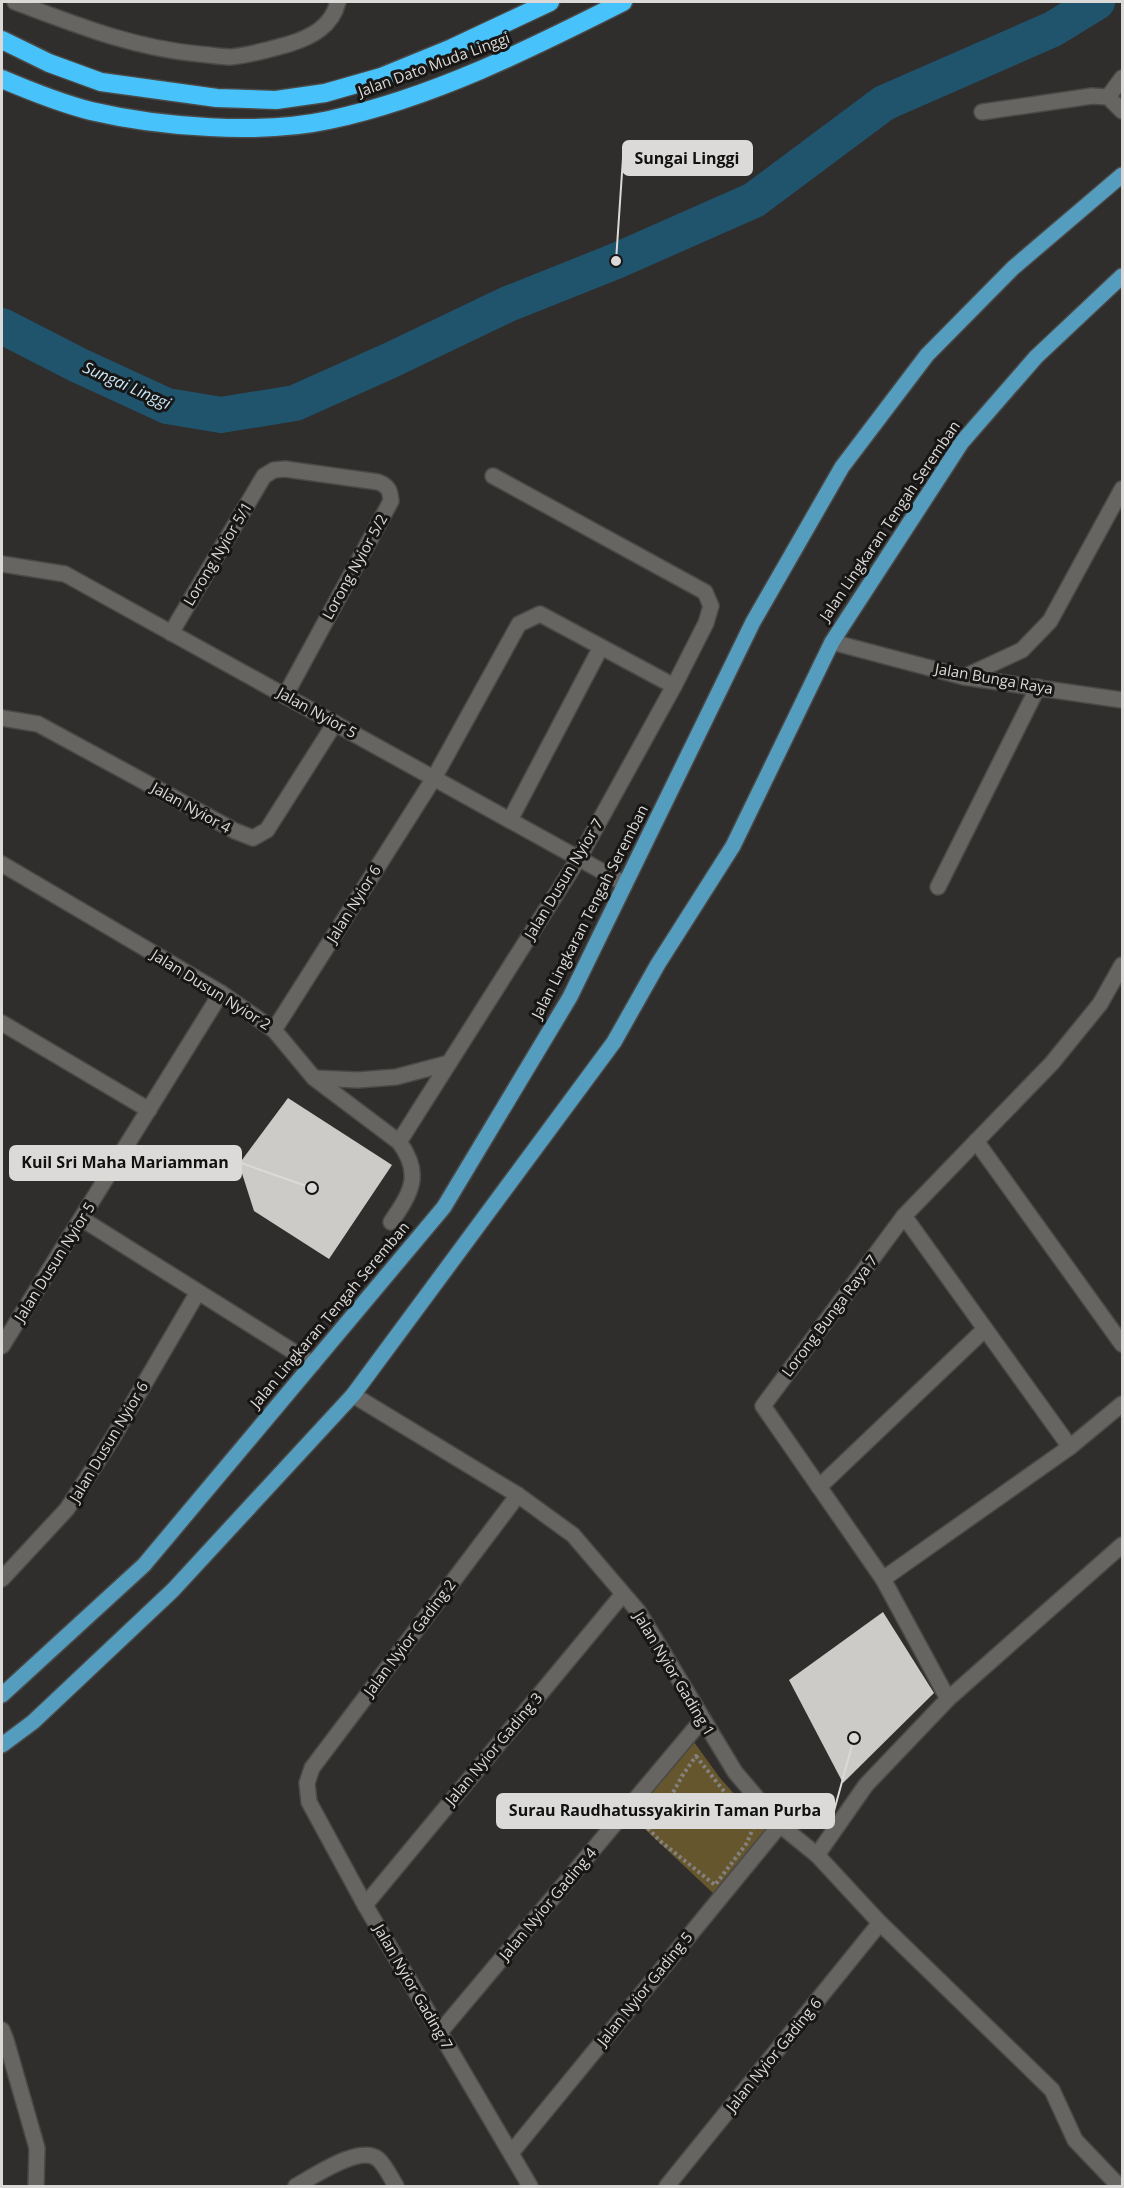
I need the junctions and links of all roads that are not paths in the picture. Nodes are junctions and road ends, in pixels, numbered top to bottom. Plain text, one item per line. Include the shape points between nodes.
1 (15, 2) edge
2 (338, 2) edge
3 (550, 2) edge
4 (623, 2) edge
5 (2, 40) edge
6 (2, 78) edge
7 (1122, 78) edge
8 (1108, 97) junction
9 (1122, 111) edge
10 (982, 112) dead end
11 (1122, 175) edge
12 (1122, 276) edge
13 (264, 476) joint
14 (493, 476) dead end
15 (1122, 489) edge
16 (2, 564) edge
17 (171, 633) junction
18 (832, 642) junction
19 (601, 646) junction
20 (964, 677) junction
21 (674, 686) junction
22 (1038, 687) junction
23 (285, 696) junction
24 (1122, 700) edge
25 (2, 718) edge
26 (335, 723) junction
27 (434, 778) junction
28 (510, 820) junction
29 (579, 858) junction
30 (2, 864) edge
31 (625, 884) junction
32 (938, 887) dead end
33 (1122, 965) edge
34 (221, 993) junction
35 (2, 1023) edge
36 (274, 1030) junction
37 (449, 1063) junction
38 (314, 1078) junction
39 (149, 1110) junction
40 (976, 1141) junction
41 (399, 1142) junction
42 (904, 1215) junction
43 (82, 1219) junction
44 (391, 1222) dead end
45 (198, 1292) junction
46 (986, 1329) junction
47 (1122, 1344) edge
48 (2, 1346) edge
49 (313, 1364) junction
50 (353, 1395) junction
51 (1122, 1404) edge
52 (1070, 1447) junction
53 (819, 1487) junction
54 (518, 1495) junction
55 (1122, 1545) edge
56 (2, 1579) edge
57 (883, 1579) junction
58 (623, 1594) junction
59 (2, 1695) edge
60 (948, 1699) junction
61 (702, 1720) junction
62 (2, 1745) edge
63 (307, 1783) joint
64 (780, 1825) junction
65 (817, 1855) junction
66 (365, 1905) junction
67 (880, 1923) junction
68 (2, 2030) edge
69 (440, 2032) junction
70 (511, 2153) junction
71 (36, 2187) edge
72 (296, 2187) edge
73 (396, 2187) edge
74 (530, 2187) edge
75 (667, 2187) edge
76 (1119, 2187) edge

1 - 2 street via 94,32 164,51 230,57 303,40 323,28
3 - 5 highway, Jalan Dato Muda Linggi via 381,77 325,93 276,100 217,98 101,82
4 - 6 highway, Jalan Dato Muda Linggi via 539,44 390,104 328,120 273,128 202,126 91,111
7 - 8 street
8 - 9 street
8 - 10 street
11 - 31 main road, Jalan Lingkaran Tengah Seremban via 1013,268 927,355 842,466 753,622
12 - 18 main road, Jalan Lingkaran Tengah Seremban via 1036,357 962,442
13 - 17 street, Lorong Nyior 5/1
13 - 23 street, Lorong Nyior 5/2 via 285,468 378,482 386,485 391,501
14 - 21 street, Jalan Dusun Nyior 7 via 705,592 711,606 706,622
15 - 20 street via 1050,621 1022,650
16 - 17 street, Jalan Nyior 5 via 65,574
17 - 23 street, Jalan Nyior 5
18 - 20 street, Jalan Bunga Raya
18 - 50 main road, Jalan Lingkaran Tengah Seremban via 733,846 614,1042
19 - 21 street
19 - 27 street, Jalan Nyior 6 via 540,614 519,624
19 - 28 street
20 - 22 street, Jalan Bunga Raya
21 - 29 street, Jalan Dusun Nyior 7
22 - 24 street, Jalan Bunga Raya
22 - 32 street
23 - 26 street, Jalan Nyior 5
25 - 26 street, Jalan Nyior 4 via 38,724 253,838 267,830
26 - 27 street, Jalan Nyior 5
27 - 28 street, Jalan Nyior 5
27 - 36 street, Jalan Nyior 6
28 - 29 street, Jalan Nyior 5
29 - 31 street, Jalan Nyior 5
29 - 37 street, Jalan Dusun Nyior 7
30 - 34 street, Jalan Dusun Nyior 2
31 - 49 main road, Jalan Lingkaran Tengah Seremban via 570,997 444,1207
33 - 40 street, Lorong Bunga Raya 7 via 1100,1004 1052,1063
34 - 36 street, Jalan Dusun Nyior 2
34 - 39 street, Jalan Dusun Nyior 5
35 - 39 street
36 - 38 street, Jalan Dusun Nyior 2
37 - 38 street via 396,1077
37 - 41 street, Jalan Dusun Nyior 7
38 - 41 street, Jalan Dusun Nyior 2
39 - 43 street, Jalan Dusun Nyior 5
40 - 42 street, Lorong Bunga Raya 7
40 - 47 street
41 - 44 street via 408,1154 413,1174 408,1196
42 - 46 street
42 - 53 street, Lorong Bunga Raya 7 via 763,1406
43 - 45 street
43 - 48 street, Jalan Dusun Nyior 5
45 - 49 street
45 - 56 street, Jalan Dusun Nyior 6 via 67,1509
46 - 52 street
46 - 53 street
49 - 59 main road, Jalan Lingkaran Tengah Seremban via 144,1565
50 - 54 street, Jalan Nyior Gading 1
50 - 62 main road, Jalan Lingkaran Tengah Seremban via 173,1590 33,1722
51 - 52 street
52 - 57 street
53 - 57 street, Lorong Bunga Raya 7
54 - 58 street, Jalan Nyior Gading 1 via 573,1534
54 - 63 street, Jalan Nyior Gading 2 via 312,1768
55 - 60 street
57 - 60 street, Lorong Bunga Raya 7
58 - 61 street, Jalan Nyior Gading 1 via 638,1611
58 - 66 street, Jalan Nyior Gading 3
60 - 65 street via 866,1785
61 - 64 street, Jalan Nyior Gading 1 via 735,1772
61 - 69 street, Jalan Nyior Gading 4
63 - 66 street, Jalan Nyior Gading 7 via 309,1802
64 - 65 street, Jalan Nyior Gading 1
64 - 70 street, Jalan Nyior Gading 5
65 - 67 street, Jalan Nyior Gading 1
66 - 69 street, Jalan Nyior Gading 7
67 - 75 street, Jalan Nyior Gading 6
67 - 76 street, Jalan Nyior Gading 1 via 1052,2090 1075,2140
68 - 71 street via 36,2148
69 - 70 street, Jalan Nyior Gading 7
70 - 74 street, Jalan Nyior Gading 7
72 - 73 street via 350,2157 366,2154 377,2158

